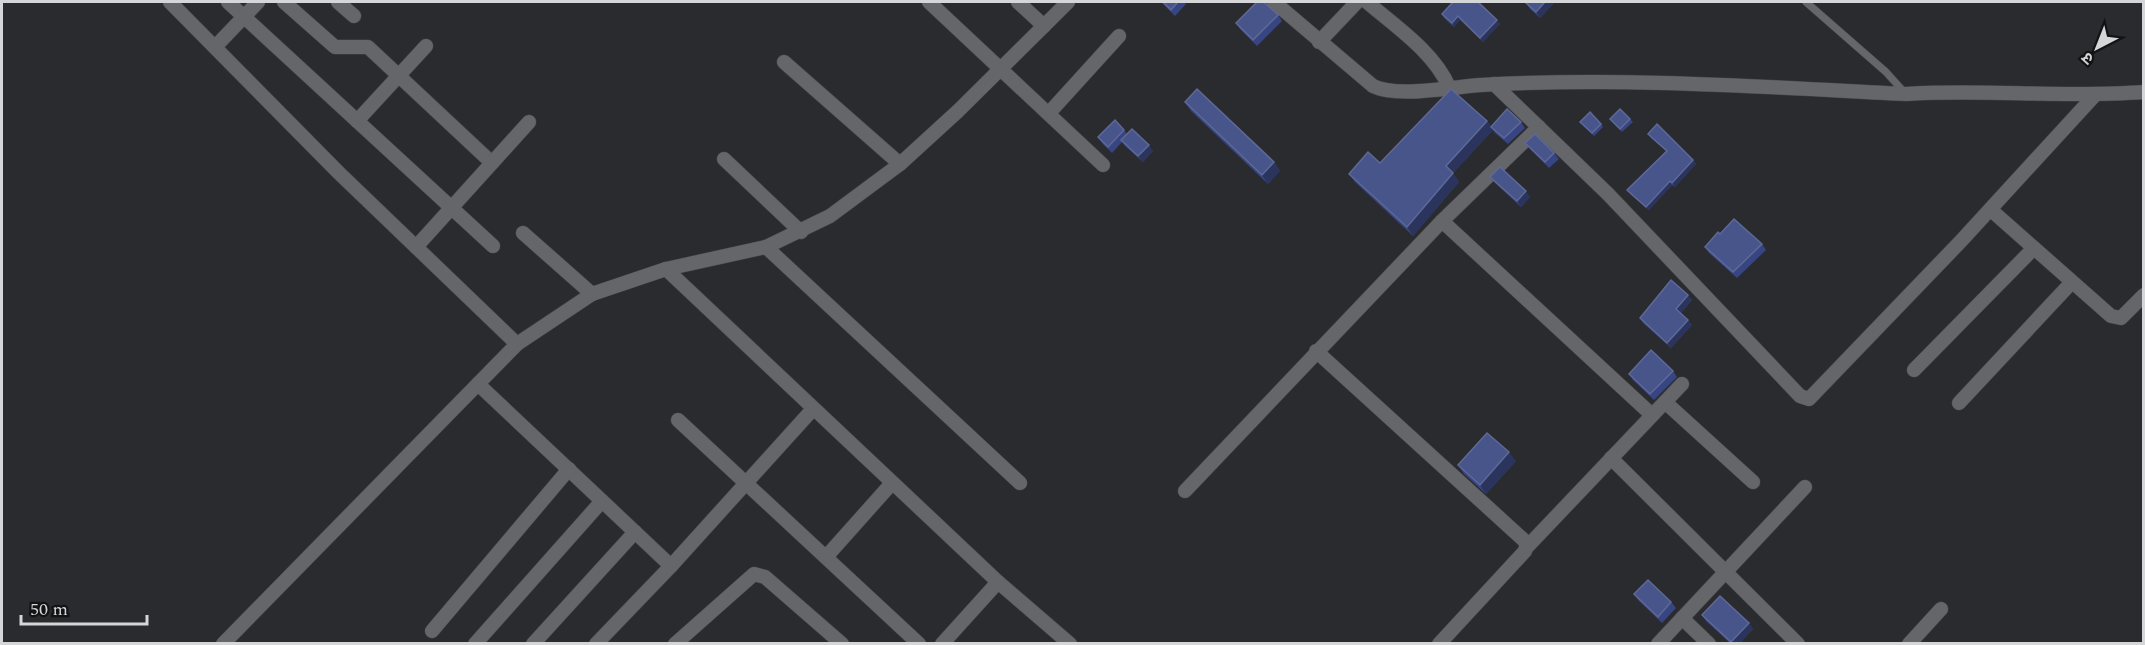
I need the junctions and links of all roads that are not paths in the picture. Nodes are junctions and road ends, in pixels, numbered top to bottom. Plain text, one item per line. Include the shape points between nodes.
1 (170, 2) edge
2 (228, 2) edge
3 (258, 2) edge
4 (284, 2) edge
5 (338, 2) edge
6 (929, 2) edge
7 (1018, 2) edge
8 (1068, 2) edge
9 (1274, 2) edge
10 (1357, 2) edge
11 (1368, 2) edge
12 (1806, 2) edge
13 (354, 16) dead end
14 (244, 17) junction
15 (1044, 26) junction
16 (1119, 36) dead end
17 (1318, 42) junction
18 (426, 46) dead end
19 (215, 47) junction
20 (784, 62) dead end
21 (1000, 68) junction
22 (399, 75) junction
23 (1494, 84) junction
24 (1449, 87) junction
25 (2144, 92) edge
26 (1906, 94) junction
27 (2095, 95) junction
28 (1048, 113) junction
29 (357, 121) junction
30 (529, 122) dead end
31 (1539, 127) junction
32 (724, 159) dead end
33 (492, 162) junction
34 (900, 164) junction
35 (1103, 165) dead end
36 (452, 208) junction
37 (1991, 210) junction
38 (1442, 221) junction
39 (801, 232) junction
40 (523, 234) dead end
41 (493, 246) dead end
42 (416, 247) junction
43 (766, 247) junction
44 (2034, 248) junction
45 (666, 269) junction
46 (2072, 282) junction
47 (592, 294) junction
48 (2144, 295) edge
49 (517, 344) junction
50 (1316, 351) junction
51 (1914, 370) dead end
52 (478, 384) junction
53 (1682, 384) dead end
54 (1665, 402) junction
55 (1959, 403) dead end
56 (813, 409) junction
57 (1652, 415) junction
58 (678, 420) dead end
59 (1611, 458) junction
60 (568, 470) junction
61 (745, 482) junction
62 (1752, 482) dead end
63 (892, 483) junction
64 (1020, 483) dead end
65 (1805, 487) dead end
66 (1185, 491) dead end
67 (602, 501) junction
68 (635, 532) junction
69 (1527, 547) junction
70 (826, 557) junction
71 (671, 566) junction
72 (1724, 572) junction
73 (998, 582) junction
74 (1941, 609) dead end
75 (1682, 618) junction
76 (432, 631) dead end
77 (223, 644) edge
78 (475, 644) edge
79 (533, 644) edge
80 (596, 644) edge
81 (675, 644) edge
82 (842, 644) edge
83 (919, 644) edge
84 (942, 644) edge
85 (1070, 644) edge
86 (1440, 644) edge
87 (1658, 644) edge
88 (1709, 644) edge
89 (1798, 644) edge
90 (1909, 644) edge

1 - 19 street
2 - 14 street
3 - 14 street
4 - 22 street via 335,47 366,46
5 - 13 street
6 - 21 street
7 - 15 street
8 - 15 street
9 - 17 street
10 - 17 street
11 - 24 street via 1423,52
12 - 26 lane
14 - 19 street
14 - 29 street
15 - 21 street
16 - 28 street
17 - 24 street via 1382,90
18 - 22 street
19 - 42 street
20 - 34 street
21 - 28 street
21 - 34 street
22 - 29 street
22 - 33 street
23 - 24 street
23 - 26 street via 1712,85
23 - 31 street
25 - 27 street
26 - 27 street
27 - 37 street
28 - 35 street
29 - 36 street
30 - 33 street
31 - 37 street via 1804,398 1813,396
31 - 38 street
32 - 39 street
33 - 36 street
34 - 39 street via 864,193
36 - 41 street
36 - 42 street
37 - 44 street
38 - 50 street
38 - 57 street
39 - 43 street
40 - 47 street
42 - 49 street
43 - 45 street
43 - 64 street
44 - 46 street
44 - 51 street
45 - 47 street
45 - 56 street
46 - 48 street via 2116,319
46 - 55 street
47 - 49 street
49 - 52 street
50 - 66 street
50 - 69 street via 1526,540
52 - 60 street
52 - 77 street
53 - 54 street
54 - 57 street
54 - 62 street
56 - 61 street
56 - 63 street
57 - 59 street
58 - 61 street
59 - 69 street
59 - 72 street
60 - 67 street
60 - 76 street
61 - 70 street
61 - 71 street
63 - 70 street
63 - 73 street
65 - 72 street
67 - 68 street
67 - 78 street
68 - 71 street
68 - 79 street
69 - 86 street
70 - 83 street
71 - 80 street
72 - 75 street
72 - 89 street
73 - 84 street
73 - 85 street
74 - 90 street
75 - 87 street
75 - 88 street
81 - 82 street via 754,574 765,577

